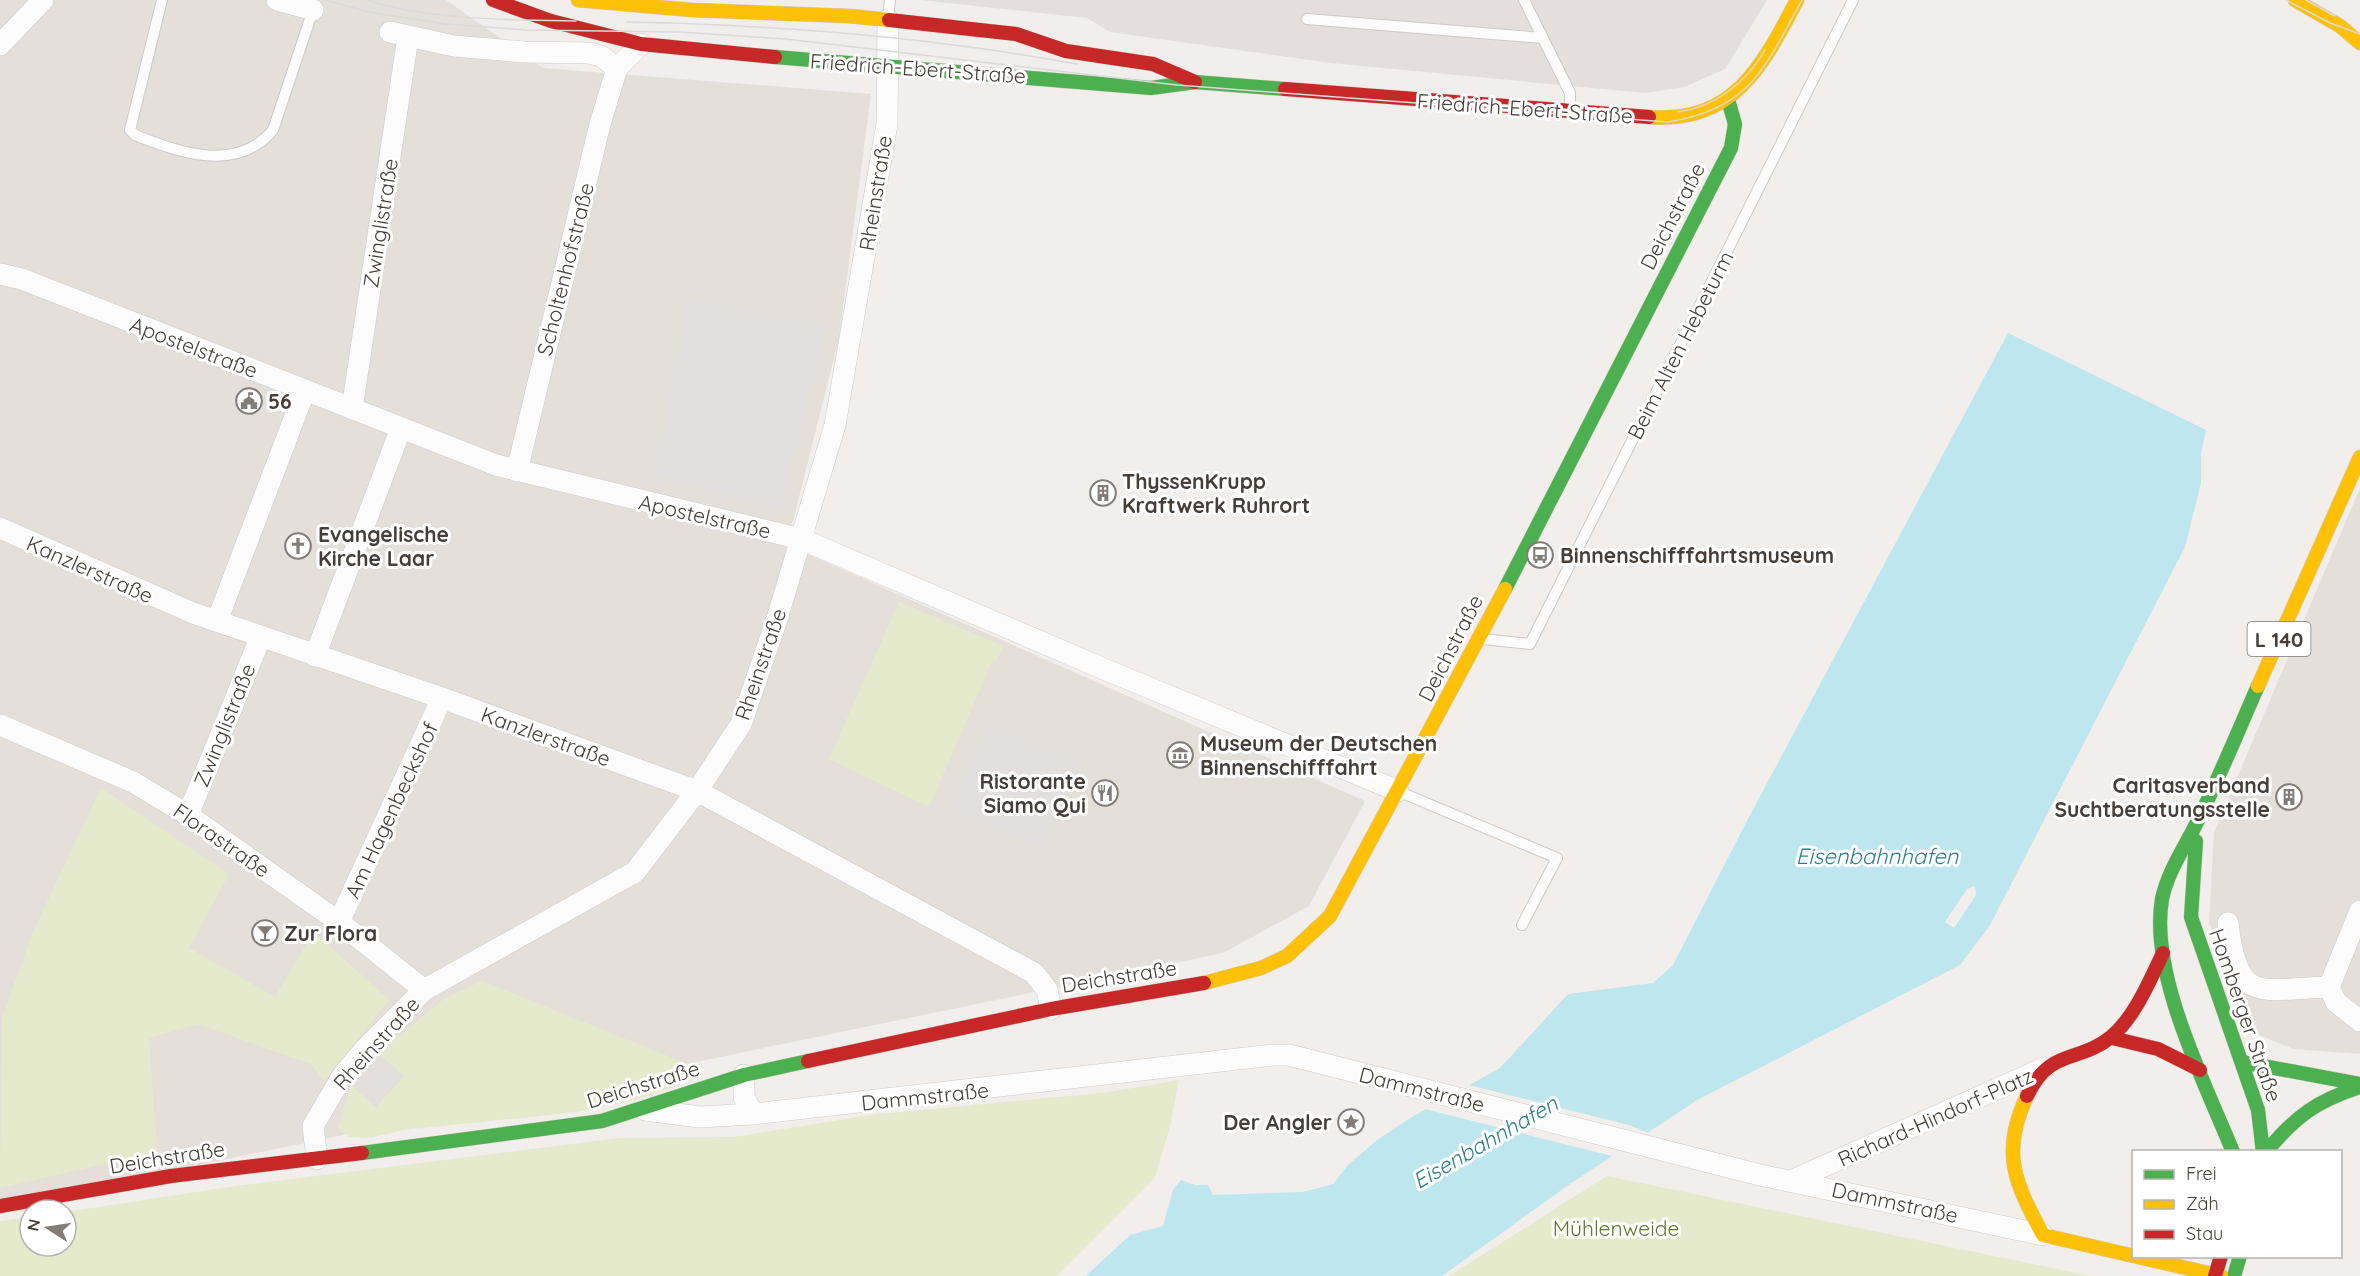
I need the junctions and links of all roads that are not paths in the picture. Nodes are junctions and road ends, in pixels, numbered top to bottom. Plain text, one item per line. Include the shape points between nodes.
1 (44, 0) edge
2 (162, 0) edge
3 (277, 0) edge
4 (493, 0) edge
5 (578, 0) edge
6 (1524, 0) edge
7 (1797, 0) edge
8 (1854, 0) edge
9 (2295, 0) edge
10 (2307, 0) edge
11 (313, 10) joint
12 (889, 10) edge
13 (2353, 18) dead end
14 (1307, 19) dead end
15 (2340, 26) junction
16 (2360, 37) edge
17 (1543, 38) junction
18 (2360, 43) edge
19 (640, 44) junction
20 (0, 45) edge
21 (888, 67) junction
22 (617, 68) junction
23 (1195, 82) junction
24 (1728, 100) junction
25 (1570, 112) junction
26 (0, 274) edge
27 (305, 390) junction
28 (352, 409) junction
29 (401, 428) junction
30 (2360, 457) edge
31 (517, 471) junction
32 (0, 528) edge
33 (801, 538) junction
34 (217, 621) junction
35 (261, 636) junction
36 (1479, 639) junction
37 (315, 656) junction
38 (442, 698) junction
39 (0, 725) edge
40 (697, 791) junction
41 (1398, 791) junction
42 (188, 814) junction
43 (2198, 821) junction
44 (2360, 911) edge
45 (339, 922) junction
46 (2228, 922) dead end
47 (1522, 925) dead end
48 (2163, 953) junction
49 (2329, 987) junction
50 (424, 990) junction
51 (1051, 1009) junction
52 (2360, 1021) edge
53 (2112, 1038) junction
54 (2242, 1062) junction
55 (2045, 1068) junction
56 (2200, 1070) junction
57 (744, 1075) junction
58 (2360, 1086) edge
59 (641, 1110) junction
60 (753, 1114) junction
61 (2232, 1150) edge
62 (2265, 1150) edge
63 (2267, 1150) edge
64 (317, 1159) junction
65 (1793, 1180) junction
66 (0, 1206) edge
67 (2043, 1235) junction
68 (2132, 1256) edge
69 (2143, 1258) edge
70 (2221, 1258) edge
71 (2240, 1258) edge
72 (2215, 1276) edge
73 (2221, 1276) edge
74 (2234, 1276) edge

1 - 20 street
2 - 11 lane via 130,130 195,156 237,153 266,139 273,130
3 - 11 street
4 - 19 main road, Friedrich-Ebert-Straße via 551,21
5 - 12 main road, Friedrich-Ebert-Straße via 849,16
6 - 17 lane
7 - 24 main road, Friedrich-Ebert-Straße via 1764,61
8 - 36 lane, Beim Alten Hebeturm via 1530,644
9 - 15 main road
10 - 13 main road
12 - 21 street, Rheinstraße
12 - 23 main road, Friedrich-Ebert-Straße via 1016,34 1066,51 1154,64
14 - 17 lane
15 - 16 main road
15 - 18 main road
17 - 25 lane via 1570,93
19 - 21 main road, Friedrich-Ebert-Straße
19 - 22 street
21 - 23 main road, Friedrich-Ebert-Straße via 1151,88
21 - 33 street, Rheinstraße via 887,124 836,425
22 - 28 street, Zwinglistraße via 601,56 589,53 491,50 399,34
22 - 31 street, Scholtenhofstraße via 600,124
23 - 25 main road, Friedrich-Ebert-Straße
24 - 25 main road, Friedrich-Ebert-Straße via 1699,114 1669,118
24 - 36 main road, Deichstraße via 1734,124 1731,148
26 - 27 street, Apostelstraße via 22,279
27 - 28 street, Apostelstraße
27 - 34 street
28 - 29 street, Apostelstraße
29 - 31 street, Apostelstraße
29 - 37 street
30 - 43 main road, Homberger Straße / L 140
31 - 33 street, Apostelstraße
32 - 34 street, Kanzlerstraße via 149,596
33 - 40 street, Rheinstraße via 745,715
33 - 41 street, Apostelstraße
34 - 35 street, Kanzlerstraße
35 - 37 street, Kanzlerstraße
35 - 42 street, Zwinglistraße
36 - 41 main road, Deichstraße
37 - 38 street, Kanzlerstraße
38 - 40 street, Kanzlerstraße
38 - 45 street, Am Hagenbeckshof
39 - 42 street, Florastraße via 133,782
40 - 50 street, Rheinstraße via 634,872
40 - 51 street, Kanzlerstraße via 1034,973 1047,990
41 - 47 lane via 1557,858
41 - 51 main road, Deichstraße via 1330,916 1287,956 1216,981
42 - 45 street, Florastraße
43 - 48 main road, Homberger Straße / L 140 via 2175,862 2162,900
43 - 54 main road, Homberger Straße / L 140 via 2191,917
44 - 49 street
45 - 50 street, Florastraße
46 - 49 street via 2232,956 2241,978 2257,988
48 - 53 main road via 2151,980
48 - 56 main road, Homberger Straße / L 140
49 - 52 street via 2336,1002
50 - 64 street, Rheinstraße via 364,1050 330,1096 314,1126
51 - 57 main road, Deichstraße
53 - 55 main road, Richard-Hindorf-Platz
53 - 56 main road via 2146,1043
54 - 58 main road
54 - 62 main road, Homberger Straße / L 140 via 2258,1110
55 - 65 street, Richard-Hindorf-Platz
55 - 67 main road, Richard-Hindorf-Platz via 2018,1115 2009,1155 2013,1176
56 - 61 main road, Homberger Straße / L 140
57 - 59 main road, Deichstraße
57 - 60 street via 744,1097
58 - 63 main road via 2322,1099 2304,1110
59 - 60 street, Dammstraße via 700,1117
59 - 64 main road, Deichstraße via 562,1127
60 - 65 street, Dammstraße via 1289,1055 1760,1175
64 - 66 main road, Deichstraße via 171,1176
65 - 67 street, Dammstraße
67 - 68 main road, Dammstraße
69 - 73 main road, Dammstraße
70 - 72 main road, bridge
71 - 74 main road

